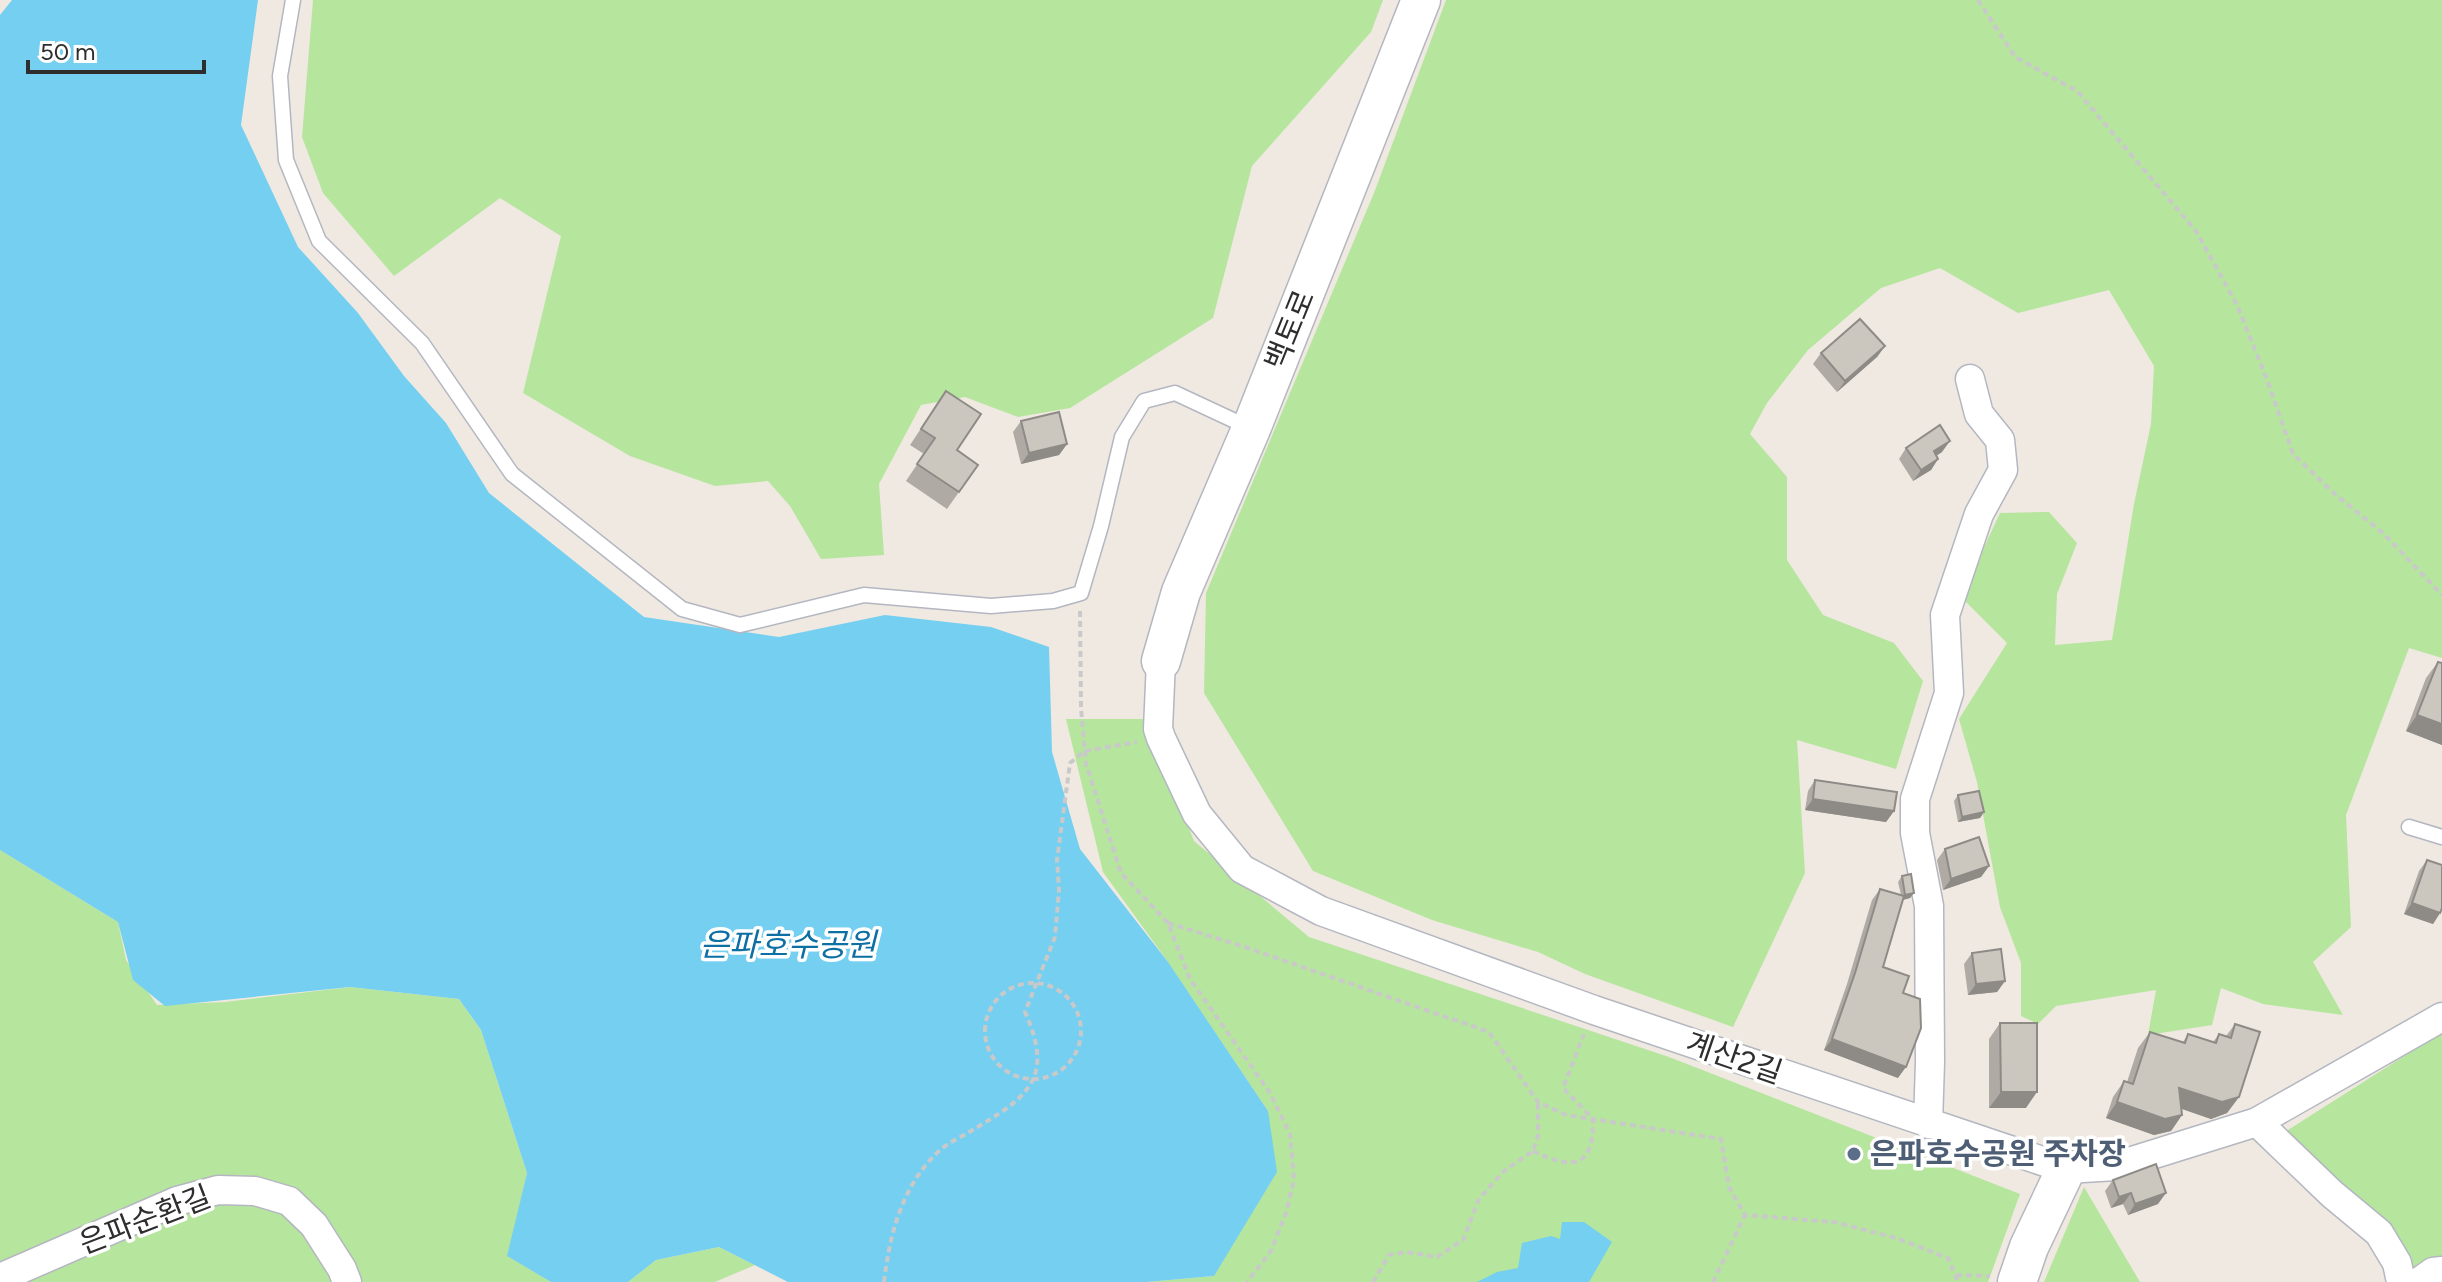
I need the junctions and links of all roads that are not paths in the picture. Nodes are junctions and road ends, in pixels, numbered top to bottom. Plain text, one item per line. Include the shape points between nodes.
1 (293, 0) edge
2 (1421, 0) edge
3 (1970, 379) dead end
4 (1251, 429) junction
5 (1161, 661) joint
6 (2409, 827) dead end
7 (2442, 837) edge
8 (2442, 1017) edge
9 (2257, 1122) junction
10 (1928, 1124) junction
11 (2066, 1169) junction
12 (2442, 1271) edge
13 (0, 1278) edge
14 (347, 1282) edge
15 (2017, 1282) edge
16 (2401, 1282) edge
17 (2419, 1282) edge

1 - 4 lane via 280,76 286,160 319,241 422,343 512,474 682,609 740,625 864,595 991,606 1081,593 1122,437 1144,401 1175,393
2 - 4 street, 백토로
3 - 10 street via 1979,414 2000,440 2003,470 1979,514 1945,615 1949,693 1915,799 1915,833 1929,906
4 - 5 street, 백토로 via 1181,592
5 - 10 street, 계산2길 via 1161,738 1197,814 1242,869 1321,911
6 - 7 lane
8 - 9 street, 계산2길
9 - 11 street, 계산2길 via 2116,1166
9 - 16 street via 2379,1233 2397,1263
10 - 11 street, 계산2길
11 - 15 street
12 - 17 street
13 - 14 street, 은파순환길 via 177,1201 218,1190 255,1191 289,1201 314,1225

